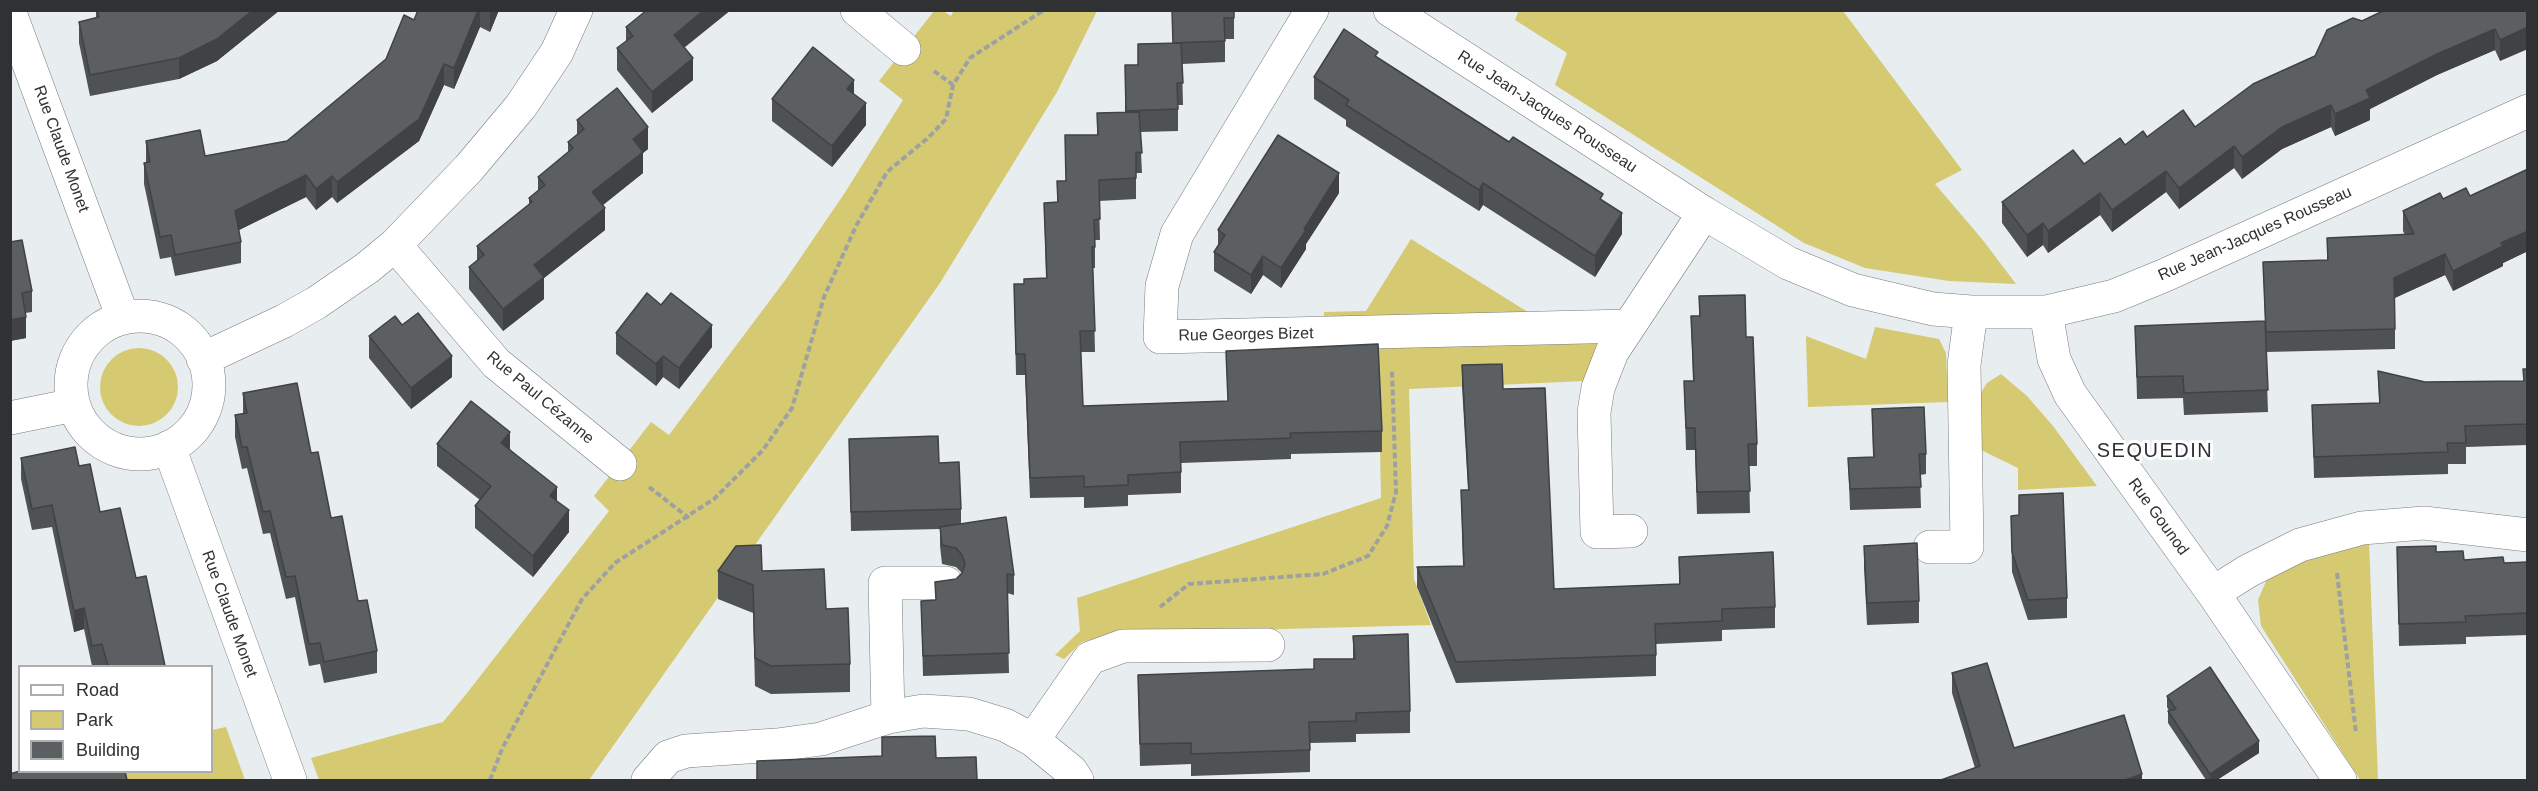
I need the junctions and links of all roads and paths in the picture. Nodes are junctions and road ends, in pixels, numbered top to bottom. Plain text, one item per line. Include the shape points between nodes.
1 (576, 10) edge
2 (857, 10) edge
3 (1044, 10) edge
4 (1312, 10) edge
5 (1389, 10) edge
6 (10, 13) edge
7 (904, 49) dead end
8 (2528, 111) edge
9 (1704, 213) junction
10 (395, 245) junction
11 (1971, 312) junction
12 (2046, 312) junction
13 (123, 318) junction
14 (1628, 326) junction
15 (1390, 332) junction
16 (203, 359) junction
17 (74, 405) junction
18 (10, 418) edge
19 (169, 447) junction
20 (620, 464) joint
21 (689, 518) junction
22 (1631, 531) dead end
23 (2333, 535) junction
24 (2528, 535) edge
25 (1930, 547) dead end
26 (946, 583) edge
27 (2213, 594) junction
28 (1268, 645) dead end
29 (1123, 646) junction
30 (888, 717) junction
31 (2356, 735) dead end
32 (1034, 740) junction
33 (290, 780) edge
34 (490, 780) edge
35 (648, 780) edge
36 (1077, 780) edge
37 (2340, 780) edge

1 - 10 street via 556,52 521,106 470,168
2 - 7 street
3 - 21 path via 970,58 953,85 946,119 887,172 856,226 824,297 792,408 763,450
4 - 15 street, Rue Georges Bizet via 1177,234 1162,286 1160,337
5 - 9 street, Rue Jean-Jacques Rousseau
6 - 13 street, Rue Claude Monet
8 - 12 street, Rue Jean-Jacques Rousseau via 2163,276 2114,296
9 - 11 street, Rue Jean-Jacques Rousseau via 1823,279 1892,300
9 - 14 street
10 - 16 street via 316,303
10 - 20 street, Rue Paul Cézanne via 496,363
11 - 12 street, Rue Jean-Jacques Rousseau
11 - 25 street via 1964,366 1967,547
12 - 27 street, Rue Gounod via 2054,359 2070,394
13 - 16 street via 145,316 176,326 192,340
13 - 17 street via 102,327 80,351 71,383
14 - 15 street, Rue Georges Bizet
14 - 22 street via 1604,368 1594,412 1597,532
15 - 29 path via 1396,492 1387,526 1368,556 1323,574 1189,584 1148,617
16 - 19 street via 209,390 204,410 194,428
17 - 18 street
17 - 19 street via 85,426 112,447 146,454
19 - 33 street, Rue Claude Monet
20 - 21 path
21 - 34 path via 615,563 582,599 502,749
23 - 24 street via 2362,528 2424,523
23 - 27 street via 2274,557
23 - 31 path
26 - 30 street via 885,583
27 - 37 street, Rue Gounod
28 - 29 street
29 - 32 street via 1090,658
30 - 32 street via 922,711 969,714 1005,725
30 - 35 street via 821,739 686,751 668,757
32 - 36 street

